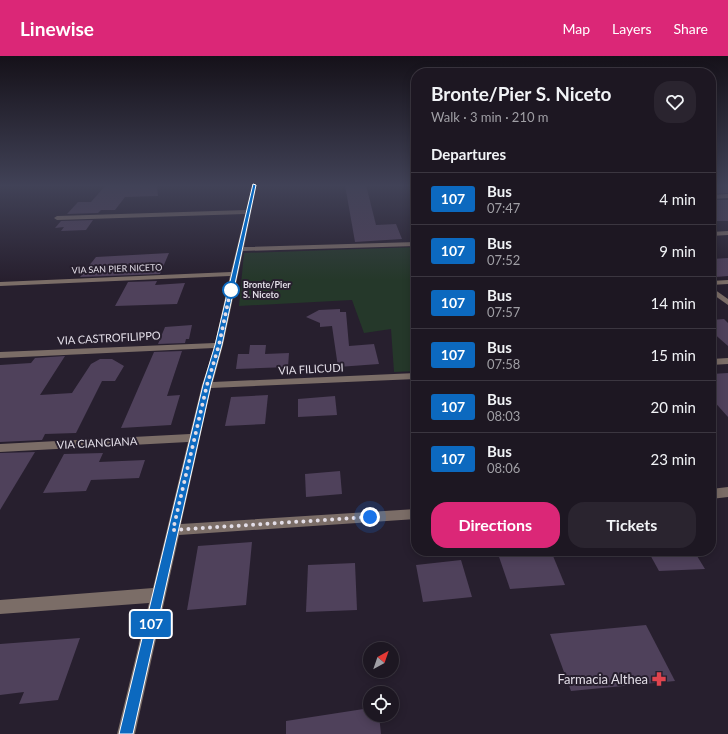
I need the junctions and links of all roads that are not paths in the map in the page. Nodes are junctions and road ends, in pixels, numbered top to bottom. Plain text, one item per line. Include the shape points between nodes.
1 (100, 217) edge
2 (247, 217) edge
3 (57, 218) dead end
4 (728, 233) edge
5 (716, 234) edge
6 (411, 244) edge
7 (240, 250) junction
8 (235, 274) junction
9 (728, 282) edge
10 (716, 283) edge
11 (0, 284) edge
12 (716, 293) edge
13 (728, 303) edge
14 (219, 345) junction
15 (0, 355) edge
16 (728, 361) edge
17 (716, 362) edge
18 (411, 376) edge
19 (207, 385) junction
20 (195, 438) junction
21 (0, 448) edge
22 (728, 492) edge
23 (716, 493) edge
24 (411, 514) edge
25 (173, 530) junction
26 (158, 595) junction
27 (0, 607) edge
28 (126, 734) edge

1 - 3 street
2 - 7 street
4 - 5 street
6 - 7 street
7 - 8 street
8 - 11 street, VIA SAN PIER NICETO
8 - 14 street
9 - 10 street
12 - 13 street
14 - 15 street, VIA CASTROFILIPPO
14 - 19 street
16 - 17 street
18 - 19 street, VIA FILICUDI
19 - 20 street
20 - 21 street, VIA CIANCIANA
20 - 25 street
22 - 23 street
24 - 25 street
25 - 26 street
26 - 27 street
26 - 28 street

